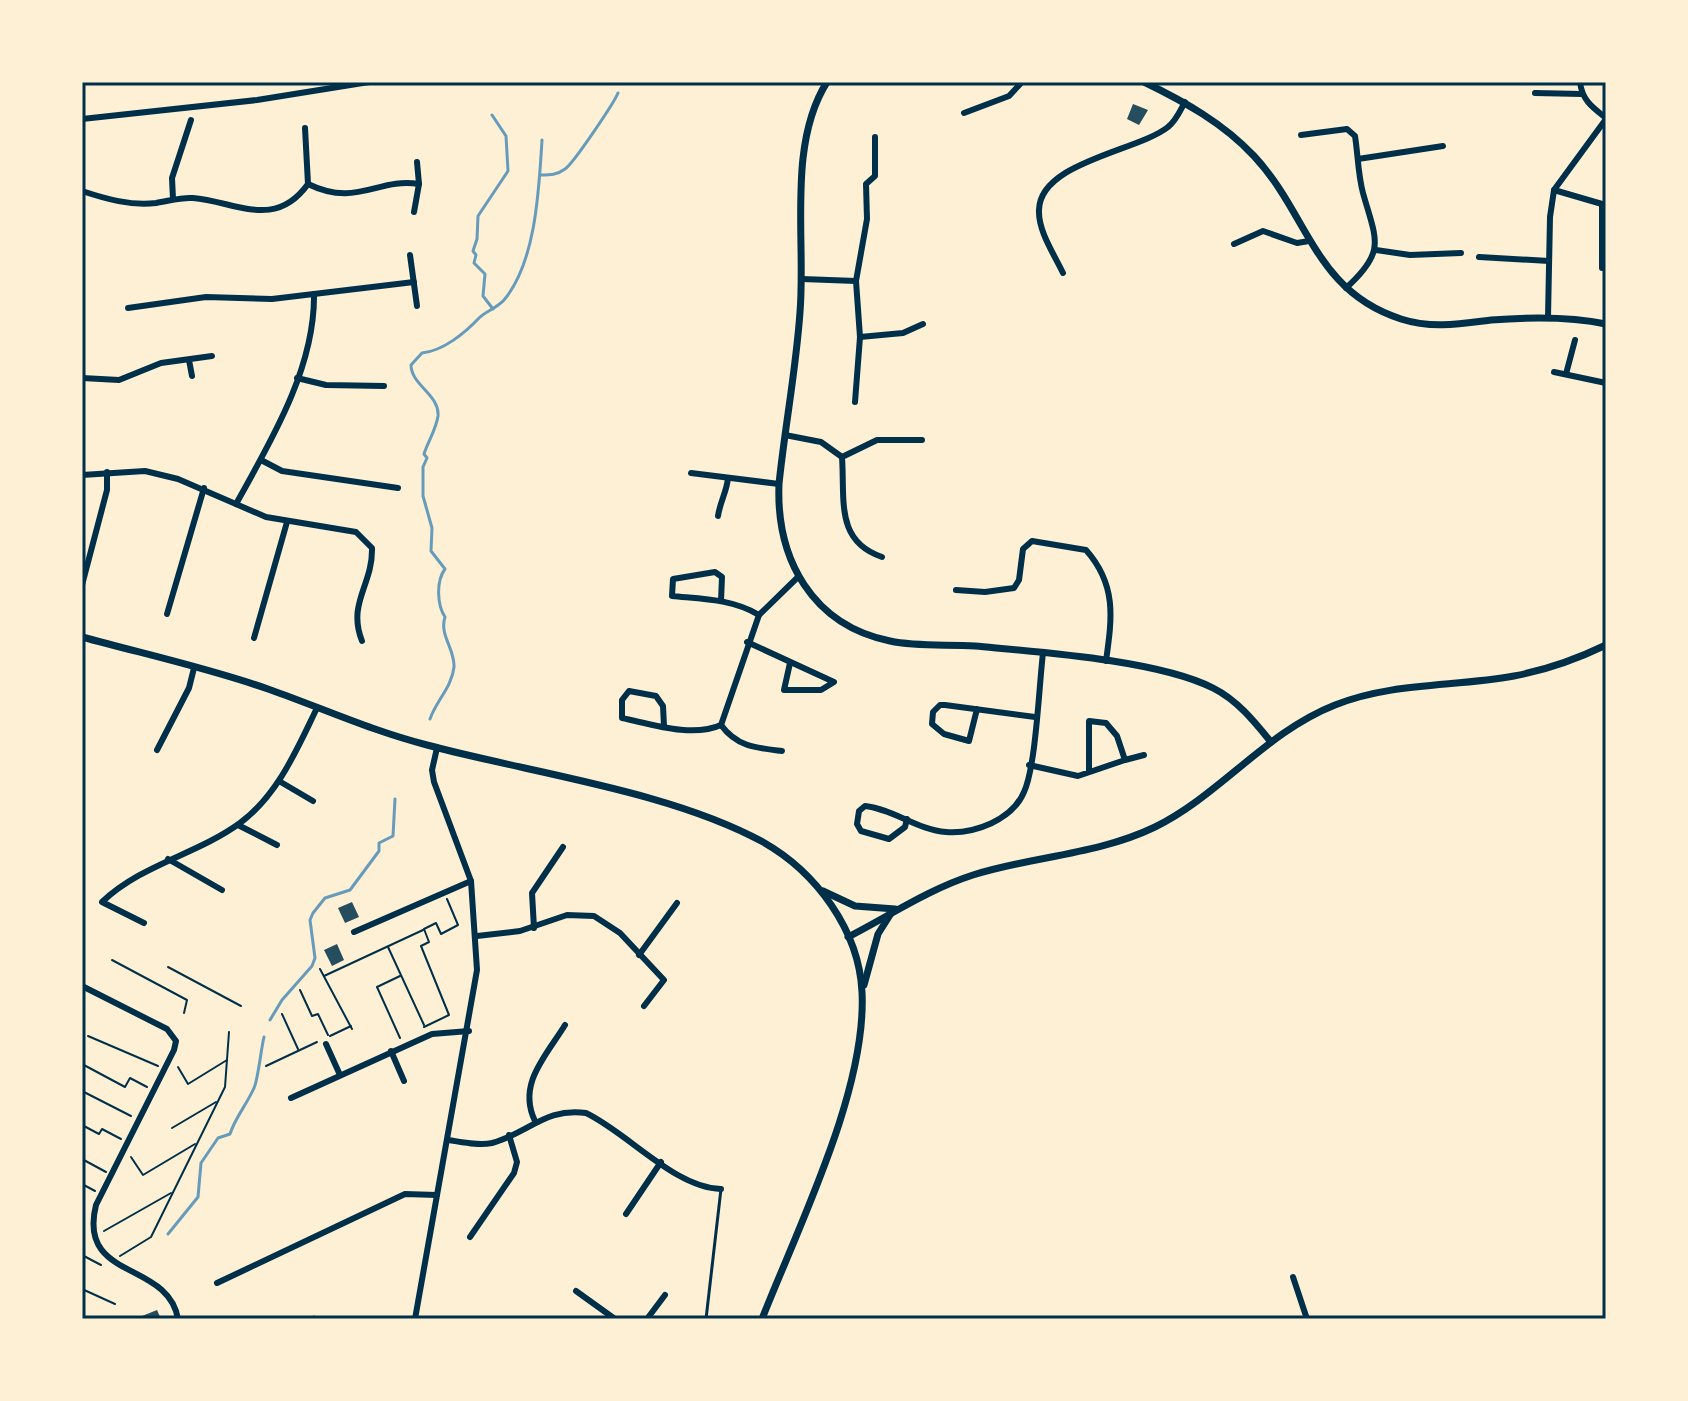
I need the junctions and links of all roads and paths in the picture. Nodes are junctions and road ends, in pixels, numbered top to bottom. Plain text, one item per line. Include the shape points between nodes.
1 (369, 82) edge
2 (827, 82) edge
3 (1022, 82) edge
4 (1144, 82) edge
5 (1580, 82) edge
6 (1535, 93) dead end
7 (1582, 94) junction
8 (1185, 102) junction
9 (964, 113) dead end
10 (1606, 118) edge
11 (82, 119) edge
12 (191, 120) dead end
13 (305, 128) dead end
14 (1301, 135) dead end
15 (875, 137) dead end
16 (1443, 146) dead end
17 (1358, 159) junction
18 (417, 162) dead end
19 (308, 184) junction
20 (419, 184) junction
21 (1554, 190) junction
22 (82, 191) edge
23 (173, 199) junction
24 (1604, 204) edge
25 (414, 212) dead end
26 (1309, 241) junction
27 (1234, 244) dead end
28 (1376, 250) junction
29 (1461, 253) dead end
30 (410, 255) dead end
31 (1479, 257) dead end
32 (1549, 261) junction
33 (1602, 268) dead end
34 (1063, 273) dead end
35 (802, 279) junction
36 (856, 281) junction
37 (414, 282) junction
38 (1346, 288) junction
39 (314, 294) junction
40 (417, 306) dead end
41 (128, 308) dead end
42 (1548, 317) junction
43 (923, 324) dead end
44 (1606, 324) edge
45 (860, 337) junction
46 (1575, 340) dead end
47 (212, 356) dead end
48 (189, 360) junction
49 (1554, 372) dead end
50 (1566, 374) junction
51 (192, 376) dead end
52 (82, 378) edge
53 (297, 378) junction
54 (1606, 383) edge
55 (384, 386) dead end
56 (855, 402) dead end
57 (785, 435) junction
58 (922, 440) dead end
59 (842, 457) junction
60 (261, 460) junction
61 (107, 472) junction
62 (691, 473) dead end
63 (82, 475) edge
64 (728, 478) junction
65 (779, 484) junction
66 (204, 488) junction
67 (398, 488) dead end
68 (236, 504) junction
69 (718, 516) dead end
70 (287, 522) junction
71 (882, 557) dead end
72 (798, 577) junction
73 (82, 585) edge
74 (956, 590) dead end
75 (721, 601) junction
76 (167, 614) dead end
77 (759, 615) junction
78 (82, 637) edge
79 (254, 638) dead end
80 (362, 641) dead end
81 (747, 642) junction
82 (1606, 645) edge
83 (1043, 653) junction
84 (1106, 661) junction
85 (790, 663) junction
86 (194, 668) junction
87 (317, 708) junction
88 (977, 709) junction
89 (1035, 717) junction
90 (721, 725) junction
91 (664, 726) junction
92 (1271, 742) junction
93 (437, 748) junction
94 (157, 750) dead end
95 (782, 751) dead end
96 (1144, 755) dead end
97 (1125, 760) junction
98 (1029, 765) junction
99 (1089, 772) junction
100 (279, 781) junction
101 (313, 801) dead end
102 (907, 819) junction
103 (238, 825) junction
104 (277, 845) dead end
105 (563, 847) dead end
106 (168, 859) junction
107 (471, 881) junction
108 (222, 890) dead end
109 (821, 890) junction
110 (443, 891) junction
111 (677, 903) dead end
112 (900, 909) junction
113 (892, 913) junction
114 (144, 923) dead end
115 (534, 928) junction
116 (424, 929) junction
117 (354, 932) dead end
118 (477, 936) junction
119 (848, 937) junction
120 (388, 946) junction
121 (639, 955) junction
122 (112, 960) dead end
123 (168, 967) dead end
124 (320, 969) dead end
125 (401, 975) junction
126 (324, 976) junction
127 (82, 986) edge
128 (300, 990) dead end
129 (862, 991) junction
130 (241, 1006) dead end
131 (644, 1006) dead end
132 (184, 1013) dead end
133 (282, 1014) dead end
134 (565, 1025) dead end
135 (424, 1027) junction
136 (469, 1031) junction
137 (229, 1032) dead end
138 (88, 1036) dead end
139 (428, 1036) junction
140 (327, 1040) junction
141 (404, 1046) junction
142 (299, 1051) junction
143 (391, 1051) junction
144 (227, 1060) junction
145 (82, 1064) edge
146 (266, 1066) dead end
147 (178, 1067) dead end
148 (164, 1070) junction
149 (340, 1075) junction
150 (404, 1081) dead end
151 (82, 1091) edge
152 (154, 1091) junction
153 (291, 1098) dead end
154 (217, 1101) junction
155 (139, 1120) junction
156 (535, 1121) junction
157 (82, 1125) edge
158 (172, 1128) dead end
159 (509, 1135) junction
160 (448, 1140) junction
161 (128, 1142) junction
162 (196, 1144) junction
163 (122, 1154) junction
164 (82, 1159) edge
165 (661, 1162) junction
166 (112, 1175) junction
167 (82, 1184) edge
168 (721, 1189) joint
169 (172, 1192) junction
170 (101, 1195) junction
171 (437, 1195) junction
172 (626, 1214) dead end
173 (470, 1237) dead end
174 (95, 1238) junction
175 (82, 1255) edge
176 (113, 1261) junction
177 (101, 1265) dead end
178 (1293, 1277) dead end
179 (217, 1283) dead end
180 (82, 1289) edge
181 (576, 1291) dead end
182 (665, 1295) dead end
183 (115, 1304) dead end
184 (178, 1319) edge
185 (415, 1319) edge
186 (615, 1319) edge
187 (647, 1319) edge
188 (706, 1319) edge
189 (762, 1319) edge
190 (1307, 1319) edge

1 - 11 street
2 - 35 street via 812,112 803,158
3 - 9 street via 1009,96
4 - 8 street
5 - 7 street
6 - 7 street
7 - 10 street
8 - 26 street via 1255,157
8 - 34 street via 1167,129 1069,171 1047,189 1039,207 1041,226
10 - 21 street
12 - 23 street via 172,178
13 - 19 street
14 - 17 street via 1347,129 1355,136
15 - 36 street via 875,176 866,184 867,219
16 - 17 street
17 - 28 street
18 - 20 street
19 - 20 street via 346,195
19 - 23 street via 278,209
20 - 25 street
21 - 24 street
21 - 32 street
22 - 23 street via 138,204
24 - 33 street
26 - 27 street via 1297,243 1263,231
26 - 38 street
28 - 29 street
28 - 38 street via 1369,266
30 - 37 street
31 - 32 street
32 - 42 street
35 - 36 street
35 - 57 street
36 - 45 street
37 - 39 street
37 - 40 street
38 - 42 street via 1380,311 1419,324
39 - 41 street via 206,297
39 - 53 street via 313,328
42 - 44 street
43 - 45 street via 903,333
45 - 56 street
46 - 50 street
47 - 48 street
48 - 51 street
48 - 52 street via 161,363 119,380
49 - 50 street
50 - 54 street
53 - 55 street via 326,385
53 - 60 street
57 - 59 street via 821,442
57 - 65 street
58 - 59 street via 877,440
59 - 71 street via 846,528 863,551
60 - 67 street via 282,471
60 - 68 street
61 - 63 street
61 - 66 street via 145,471
61 - 73 street
62 - 64 street
64 - 65 street
64 - 69 street
65 - 72 street via 784,548
66 - 68 street
66 - 76 street
68 - 70 street
70 - 79 street
70 - 80 street via 366,538 372,561 354,621
72 - 77 street
72 - 83 street via 828,612 874,637
74 - 84 street via 1014,588 1023,549 1032,541 1086,550 1107,579 1113,600
75 - 75 street via 722,577 715,572 673,579 672,596
75 - 77 street
77 - 81 street
78 - 86 street
81 - 85 street
81 - 90 street
82 - 92 street via 1513,676 1390,689 1355,698 1305,719
83 - 84 street
83 - 89 street
84 - 92 street via 1210,686 1234,702
85 - 85 street via 784,690 821,690 834,682
86 - 87 street
86 - 94 street
87 - 93 street
87 - 100 street
88 - 88 street via 940,705 932,724 944,734 969,741
88 - 89 street
89 - 98 street
90 - 91 street via 699,731
90 - 95 street via 744,746
91 - 91 street via 663,706 656,696 629,691 622,700 622,718
92 - 112 street via 1148,830 1105,846 973,875
93 - 107 street via 434,782
93 - 109 street via 708,818 763,843
96 - 97 street
97 - 99 street
97 - 99 street via 1106,723 1089,721
98 - 99 street via 1069,775
98 - 102 street via 1016,805 992,823 947,832
100 - 101 street
100 - 103 street
102 - 102 street via 889,839 861,831 857,824 865,806
103 - 104 street
103 - 106 street
105 - 115 street via 532,893
106 - 108 street
106 - 114 street via 119,885 102,902
107 - 110 street
107 - 118 street
109 - 112 street via 855,906
109 - 119 street
110 - 116 path via 458,925 441,934 436,923
110 - 117 street
111 - 121 street
112 - 113 street
113 - 119 street
113 - 129 street via 878,934
115 - 118 street
115 - 121 street via 567,915 594,916 608,922
116 - 120 path
116 - 135 path via 429,942 421,946 449,1015
118 - 136 street
119 - 129 street
120 - 125 path
120 - 126 path
121 - 131 street via 664,980
122 - 132 path via 187,1000
123 - 130 path
124 - 126 path
125 - 135 path
125 - 141 path via 377,987
126 - 140 path via 352,1028
127 - 148 street via 173,1034 174,1050
128 - 140 path via 312,1016 318,1014
129 - 189 street via 858,1049 845,1104
133 - 142 path
134 - 156 street via 528,1088
135 - 139 path
136 - 139 street
136 - 160 street
137 - 144 path
138 - 148 path
139 - 141 street
140 - 142 path
140 - 149 street
141 - 143 street
142 - 146 path
143 - 149 street
143 - 150 street
144 - 147 path via 188,1084
144 - 154 path via 225,1087
145 - 152 path via 125,1087 130,1078
148 - 152 street
149 - 153 street
151 - 155 path
152 - 155 street
154 - 158 path
154 - 162 path
155 - 161 street
156 - 159 street
156 - 165 street via 559,1112 586,1113
157 - 161 path
159 - 160 street via 488,1144
159 - 173 street via 517,1162 514,1173
160 - 171 street
161 - 163 street
162 - 163 path via 143,1175 131,1157
162 - 169 path
163 - 166 street
164 - 166 path
165 - 168 street via 705,1189
165 - 172 street
166 - 170 street
167 - 170 path
168 - 188 lane
169 - 174 path
169 - 176 path via 151,1237
170 - 174 street via 91,1225
171 - 179 street via 399,1196
171 - 185 street
174 - 176 street
175 - 177 path
176 - 184 street via 165,1291
178 - 190 street
180 - 183 path
181 - 186 street
182 - 187 street

